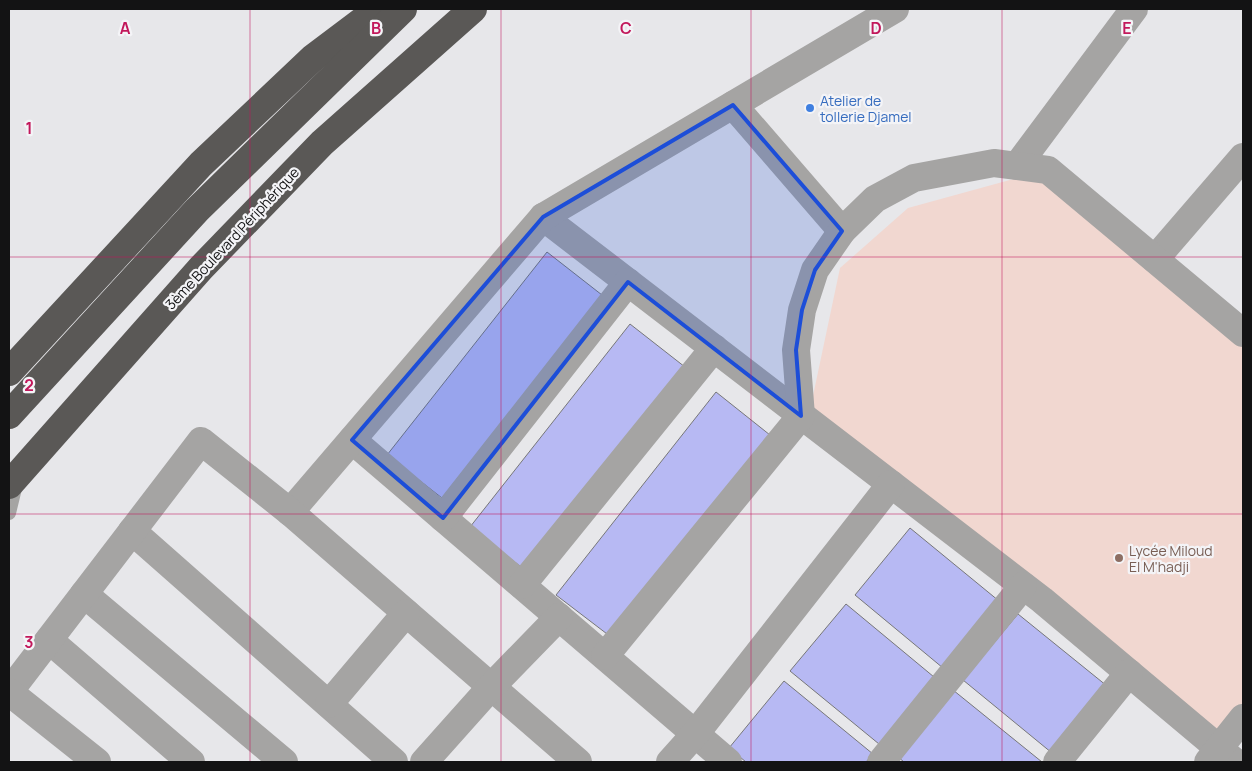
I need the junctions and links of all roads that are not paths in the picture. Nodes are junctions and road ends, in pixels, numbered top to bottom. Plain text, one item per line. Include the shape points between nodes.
1 (378, 9) edge
2 (403, 9) edge
3 (473, 9) edge
4 (895, 9) edge
5 (1134, 9) edge
6 (733, 104) junction
7 (1243, 157) edge
8 (1017, 166) junction
9 (543, 217) junction
10 (842, 231) junction
11 (1155, 260) junction
12 (628, 282) junction
13 (1243, 333) edge
14 (714, 348) junction
15 (9, 372) edge
16 (9, 415) edge
17 (801, 416) junction
18 (352, 440) junction
19 (14, 479) edge
20 (891, 484) junction
21 (290, 512) junction
22 (9, 513) edge
23 (443, 518) junction
24 (132, 531) junction
25 (522, 585) junction
26 (1023, 586) junction
27 (84, 594) junction
28 (406, 613) junction
29 (559, 617) junction
30 (49, 640) junction
31 (604, 656) junction
32 (1129, 673) junction
33 (491, 687) junction
34 (9, 692) edge
35 (329, 704) junction
36 (1243, 718) edge
37 (696, 733) junction
38 (381, 758) edge
39 (1220, 758) edge
40 (97, 762) edge
41 (191, 762) edge
42 (284, 762) edge
43 (424, 762) edge
44 (578, 762) edge
45 (670, 762) edge
46 (728, 762) edge
47 (881, 762) edge
48 (1057, 762) edge

1 - 15 highway via 313,58 201,164
2 - 16 highway via 197,210
3 - 19 highway, 3ème Boulevard Périphérique via 322,143 201,268
4 - 6 street
5 - 8 street
6 - 9 street
6 - 10 street
7 - 11 street
8 - 10 street via 994,163 914,178 875,199
8 - 11 street via 1048,170
9 - 12 street
9 - 18 street
10 - 17 street via 815,270 802,310 796,350
11 - 13 street
12 - 14 street
12 - 23 street
14 - 17 street
14 - 25 street
17 - 20 street
17 - 31 street
18 - 21 street
18 - 23 street
19 - 22 lane
20 - 26 street
20 - 37 street
21 - 24 street via 201,441
21 - 28 street
23 - 25 street
24 - 27 street
24 - 35 street
25 - 29 street
26 - 32 street
26 - 47 street
27 - 30 street
27 - 42 street
28 - 33 street
28 - 35 street
29 - 31 street
29 - 33 street
30 - 34 street
30 - 41 street
31 - 37 street
32 - 39 street
32 - 48 street
33 - 43 street
33 - 44 street
34 - 40 street
35 - 38 street
36 - 39 street
37 - 45 street
37 - 46 street

